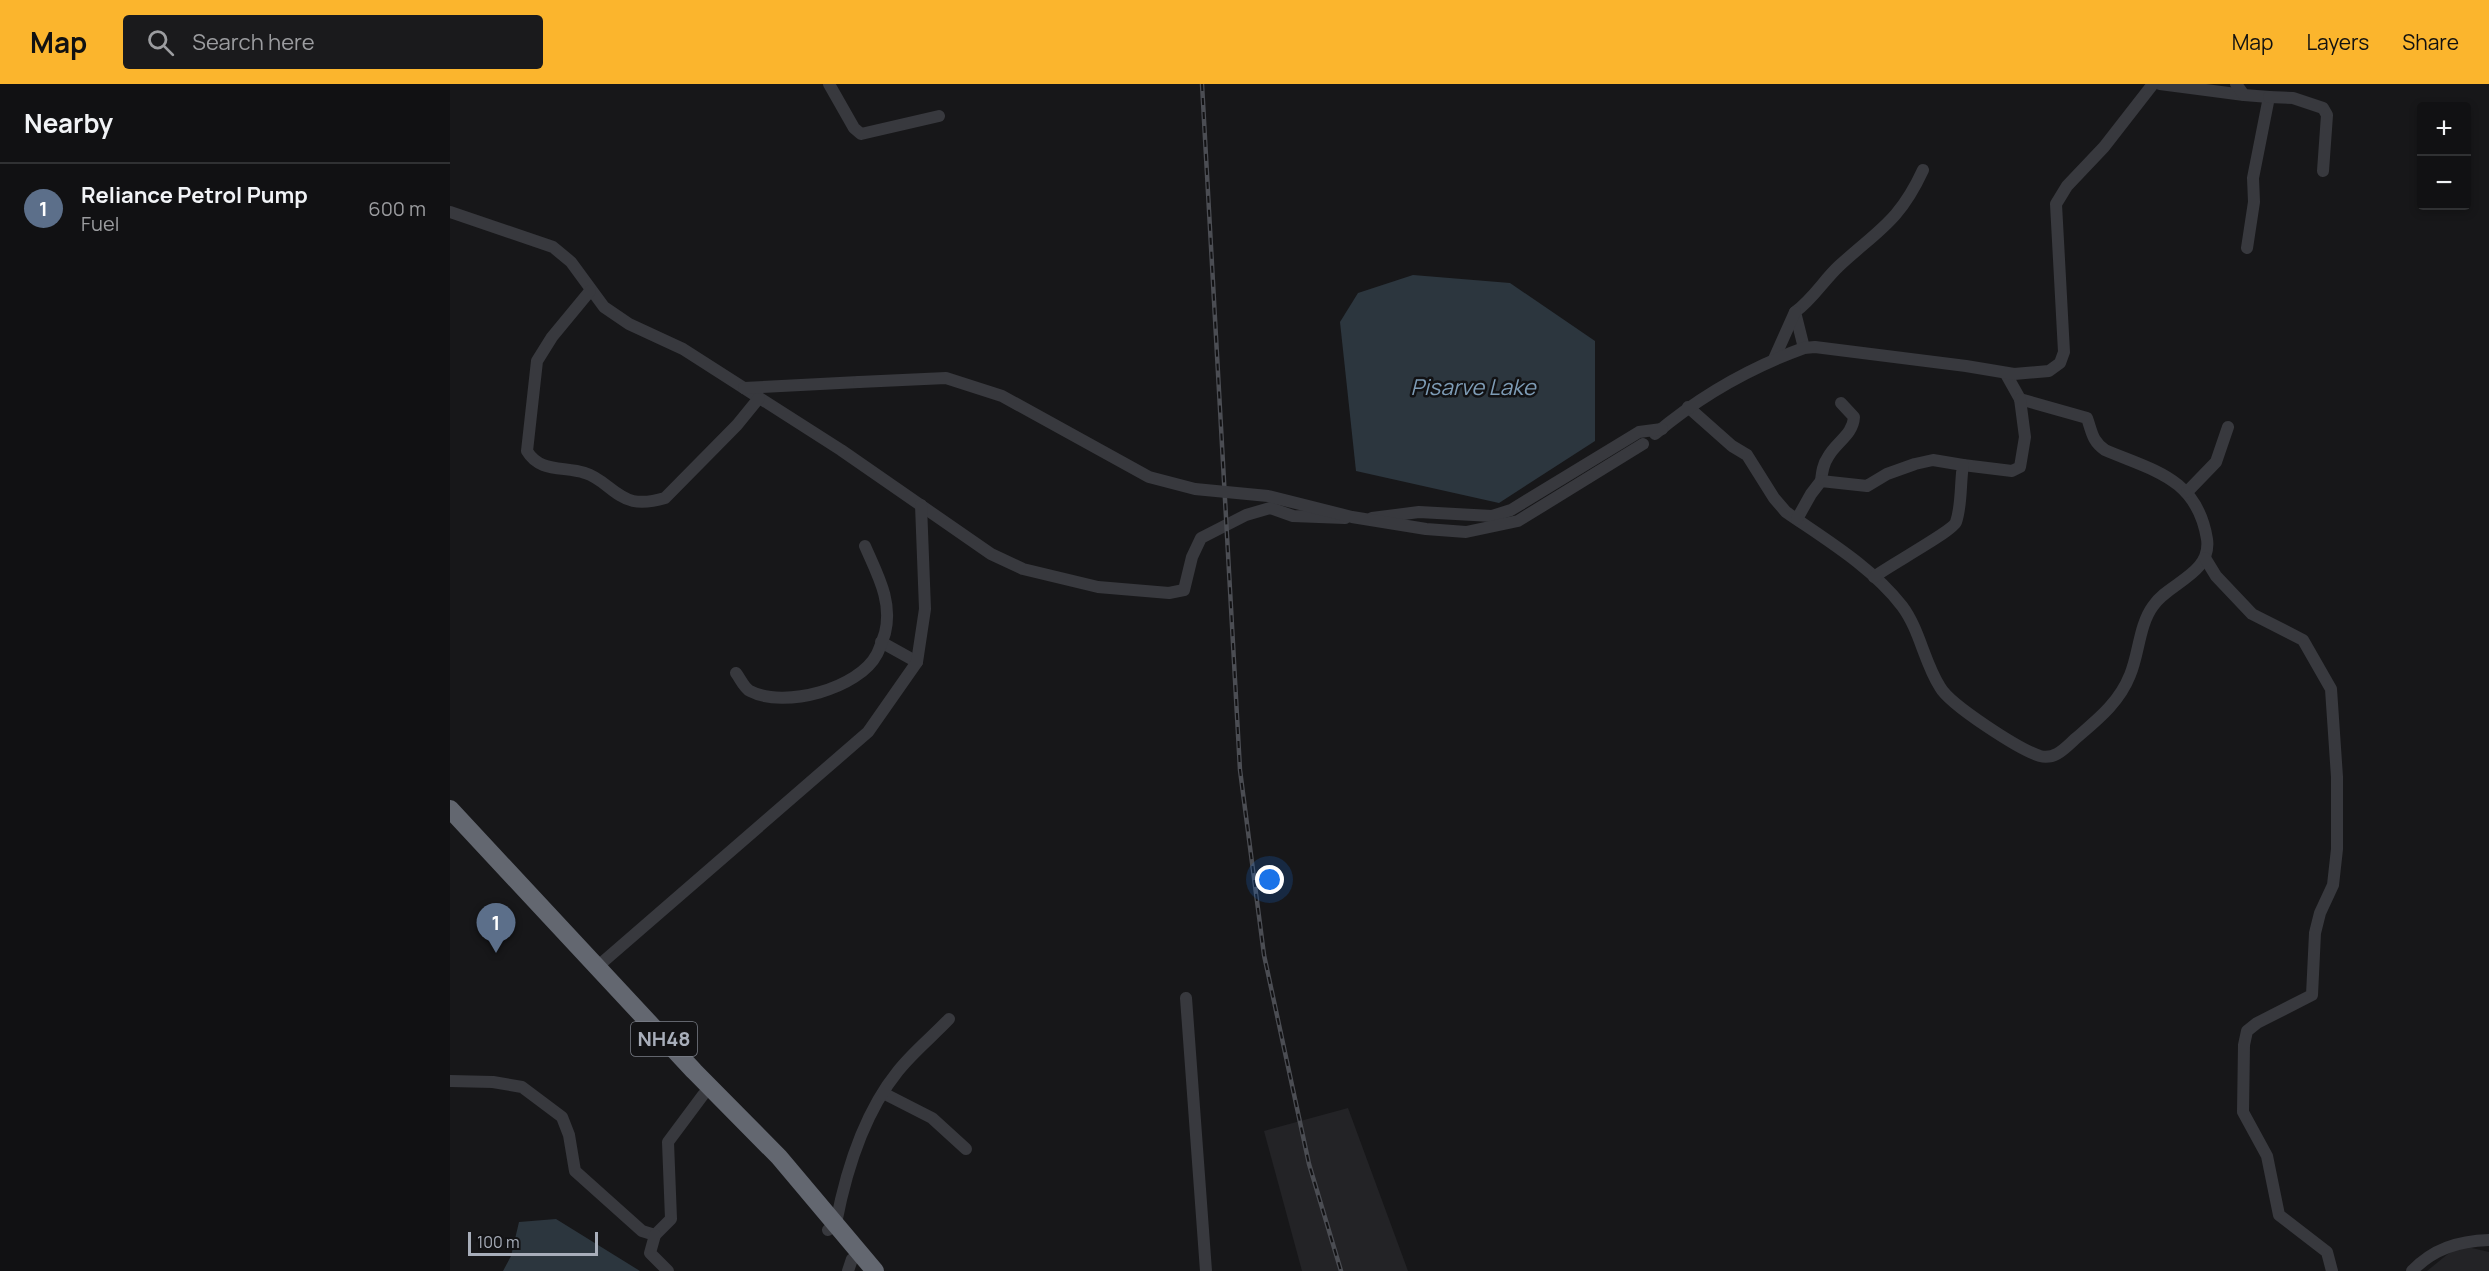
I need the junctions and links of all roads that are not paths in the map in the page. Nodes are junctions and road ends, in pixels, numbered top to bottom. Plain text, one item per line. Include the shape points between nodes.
1 (829, 84) edge
2 (2153, 84) edge
3 (2160, 84) edge
4 (2236, 84) edge
5 (2244, 95) junction
6 (2269, 97) junction
7 (939, 116) dead end
8 (1923, 170) dead end
9 (2323, 171) dead end
10 (450, 212) edge
11 (2247, 248) dead end
12 (590, 291) junction
13 (1795, 312) junction
14 (1804, 348) junction
15 (1774, 359) junction
16 (2006, 374) junction
17 (744, 388) junction
18 (759, 398) junction
19 (2020, 399) junction
20 (1841, 403) dead end
21 (1688, 407) junction
22 (2228, 427) dead end
23 (1662, 429) junction
24 (1963, 465) junction
25 (1821, 481) junction
26 (2187, 492) junction
27 (921, 505) junction
28 (1797, 519) junction
29 (865, 546) dead end
30 (2205, 558) junction
31 (1874, 577) junction
32 (881, 642) junction
33 (917, 662) junction
34 (736, 673) dead end
35 (450, 809) edge
36 (450, 824) edge
37 (597, 967) junction
38 (1186, 998) dead end
39 (950, 1019) dead end
40 (450, 1081) edge
41 (883, 1093) junction
42 (703, 1095) junction
43 (966, 1149) dead end
44 (832, 1227) junction
45 (655, 1235) junction
46 (2489, 1240) edge
47 (854, 1267) edge
48 (668, 1271) edge
49 (875, 1271) edge
50 (1206, 1271) edge
51 (2332, 1271) edge
52 (2412, 1271) edge

1 - 7 street via 861,134
2 - 16 street via 2056,204 2065,333 2060,363 2049,371
3 - 5 street
4 - 5 street
5 - 6 street
6 - 9 street via 2293,98 2324,108 2327,115
6 - 11 street via 2253,178 2254,202
8 - 13 street via 1911,196 1893,220 1838,267
10 - 12 street via 553,248 571,262
12 - 17 street via 604,307 629,324 683,349
12 - 18 street via 537,361 527,451 533,460 600,479 632,501 653,502 665,498
13 - 14 street
13 - 15 street
14 - 15 street
14 - 16 street via 1930,361
15 - 21 street
16 - 19 street
17 - 18 street
17 - 23 street, bridge via 946,378 1002,396 1149,477 1195,489 1268,496 1352,517 1466,532 1518,521
18 - 27 street
19 - 24 street via 2025,437 2020,467 2012,471
19 - 26 street via 2086,418 2097,444 2180,484
20 - 25 street via 1854,417 1854,424 1829,454
21 - 23 street
21 - 28 street via 1747,455 1774,498
22 - 26 street via 2216,462
23 - 27 street via 1639,432 1511,510 1492,516 1419,512 1368,519 1304,517 1270,508 1246,515 1201,538 1184,590 1169,593 1098,587 1023,569 991,554
24 - 25 street via 1933,460 1887,474 1867,486
24 - 31 street via 1956,524 1946,535 1893,562
25 - 28 street
26 - 30 street via 2202,518 2208,542
27 - 33 street via 925,609
28 - 31 street
29 - 32 street via 886,592
30 - 31 street via 2152,606 2131,675 2119,698 2050,757 2022,748 1941,690 1914,624
30 - 51 street via 2216,576 2252,614 2303,640 2331,689 2337,849 2333,885 2315,933 2312,994 2247,1031 2243,1112 2266,1156 2279,1215 2327,1252
32 - 33 street
32 - 34 street via 877,656 852,678 813,695 779,699 748,690
33 - 37 street via 868,732
35 - 37 highway, NH48
36 - 42 highway, NH48
37 - 44 highway, NH48 via 779,1157
38 - 50 street
39 - 41 street via 898,1070
40 - 45 street via 522,1087 562,1116 575,1172 642,1231
41 - 43 street via 932,1118
41 - 44 street via 863,1129
42 - 44 highway, NH48
42 - 45 street via 668,1142 671,1219
44 - 47 highway, NH48
44 - 49 highway, NH48
45 - 48 street via 650,1253
46 - 52 street via 2451,1245 2426,1257

